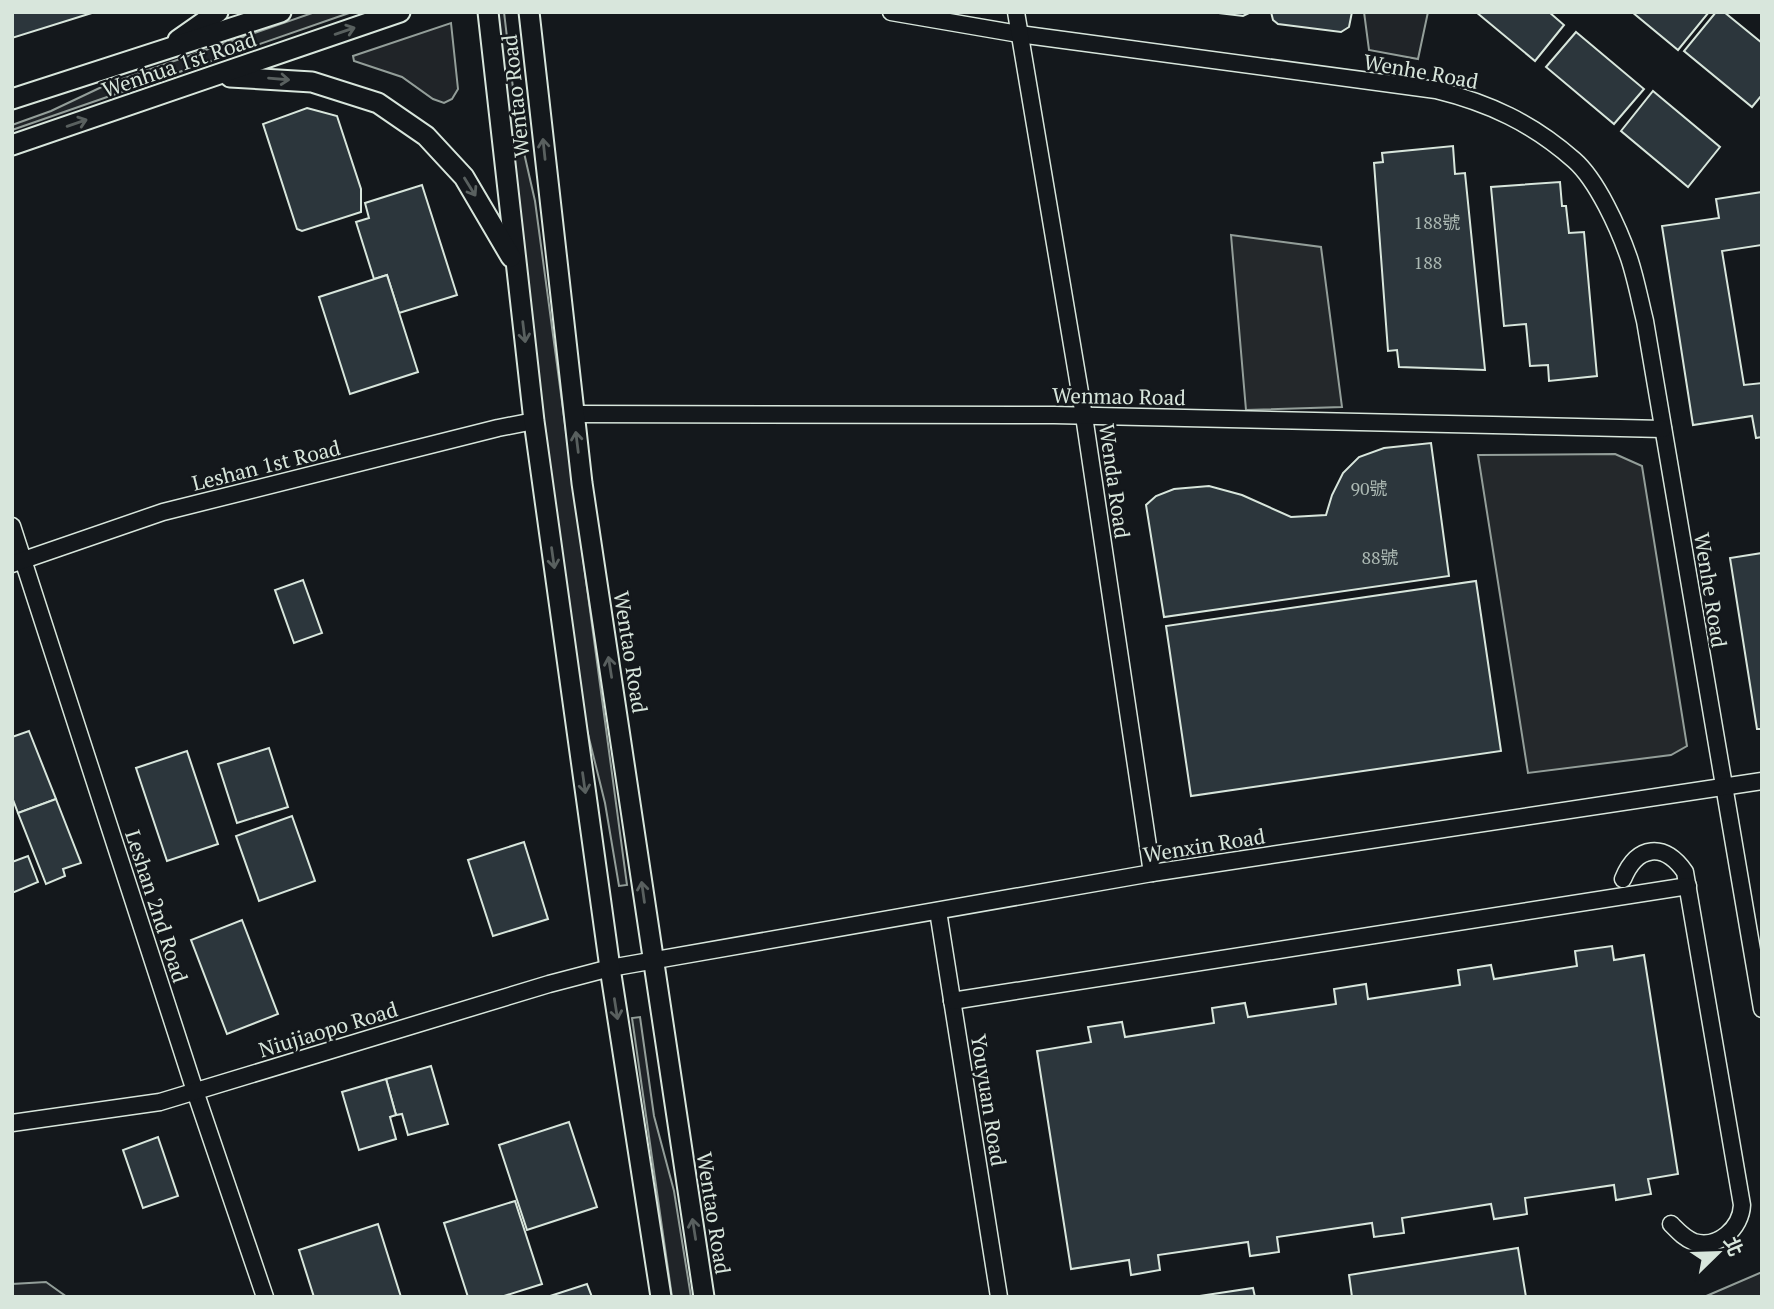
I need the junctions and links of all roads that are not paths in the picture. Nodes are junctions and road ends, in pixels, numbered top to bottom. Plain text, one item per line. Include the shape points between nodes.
1 (218, 12) edge
2 (281, 12) edge
3 (400, 12) edge
4 (488, 12) edge
5 (529, 12) edge
6 (891, 12) edge
7 (1016, 12) edge
8 (1019, 34) junction
9 (160, 52) junction
10 (211, 78) junction
11 (12, 99) edge
12 (12, 145) edge
13 (516, 265) junction
14 (573, 414) junction
15 (1084, 416) junction
16 (534, 421) junction
17 (1663, 429) junction
18 (12, 526) edge
19 (18, 562) edge
20 (1762, 781) edge
21 (1723, 787) junction
22 (1152, 873) junction
23 (1623, 879) dead end
24 (1688, 887) junction
25 (938, 911) junction
26 (653, 960) junction
27 (610, 968) junction
28 (952, 1001) junction
29 (1762, 1009) edge
30 (195, 1091) junction
31 (12, 1123) edge
32 (1671, 1224) dead end
33 (265, 1297) edge
34 (661, 1297) edge
35 (704, 1297) edge
36 (999, 1297) edge

1 - 9 street
2 - 9 street, Wenhua 1st Road
10 -> 3 street, Wenhua 1st Road
4 - 13 street, Wentao Road
14 -> 5 street, Wentao Road
6 - 8 street, Wenhe Road
7 - 8 street, Wenda Road
8 - 15 street, Wenda Road
8 - 17 street, Wenhe Road via 1436,90 1476,100 1521,121 1576,161 1606,205 1629,259 1642,309
9 - 11 street, Wenhua 1st Road
12 -> 10 street, Wenhua 1st Road
10 -> 13 street via 312,82 378,103 426,136 464,177
13 -> 16 street, Wentao Road
14 - 15 street, Wenmao Road
26 -> 14 street, Wentao Road
15 - 17 street, Wenmao Road
15 - 22 street, Wenda Road
16 - 19 street, Leshan 1st Road via 163,512
16 -> 27 street, Wentao Road
17 - 21 street, Wenhe Road
18 - 19 street, Leshan 2nd Road
19 - 30 street, Leshan 2nd Road
20 - 21 street, Wenxin Road
21 - 22 street, Wenxin Road
21 - 29 street, Wenhe Road
22 - 25 street, Wenxin Road
23 - 24 street via 1640,854 1652,851 1677,862
24 - 28 street
24 - 32 street via 1742,1205 1731,1232 1709,1243 1695,1242
25 - 26 street, Wenxin Road
25 - 28 street, Youyuan Road
26 - 27 street, Niujiaopo Road
35 -> 26 street, Wentao Road
27 - 30 street, Niujiaopo Road
27 -> 34 street, Wentao Road
28 - 36 street, Youyuan Road
30 - 31 street, Niujiaopo Road via 143,1105
30 - 33 street, Leshan 2nd Road

